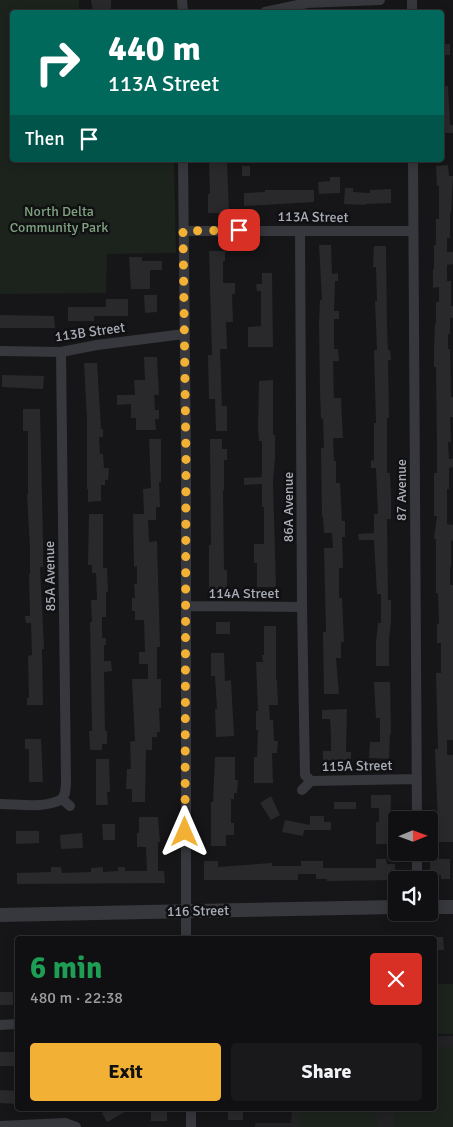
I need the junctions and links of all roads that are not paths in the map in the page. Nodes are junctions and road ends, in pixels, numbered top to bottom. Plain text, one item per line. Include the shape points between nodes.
1 (380, 0) edge
2 (293, 9) edge
3 (183, 162) edge
4 (413, 162) edge
5 (183, 231) junction
6 (300, 231) junction
7 (413, 231) junction
8 (184, 334) junction
9 (0, 351) edge
10 (62, 352) junction
11 (186, 606) junction
12 (302, 607) junction
13 (416, 779) junction
14 (311, 781) junction
15 (302, 790) dead end
16 (0, 804) edge
17 (417, 811) edge
18 (438, 907) edge
19 (453, 907) edge
20 (388, 908) edge
21 (185, 911) junction
22 (0, 915) edge
23 (186, 936) edge
24 (15, 1024) edge
25 (0, 1025) edge
26 (191, 1111) edge
27 (0, 1126) edge
28 (76, 1127) edge
29 (191, 1127) edge

1 - 2 street via 308,3
3 - 5 street
4 - 7 street, 87 Avenue
5 - 6 street, 113A Street
5 - 8 street
6 - 7 street, 113A Street
6 - 12 street, 86A Avenue
7 - 13 street, 87 Avenue
8 - 10 street, 113B Street
8 - 11 street
9 - 10 street, 113B Street
10 - 16 street, 85A Avenue via 66,803
11 - 12 street, 114A Street
11 - 21 street
12 - 14 street, 86A Avenue via 305,775
13 - 14 street, 115A Street
13 - 17 street, 87 Avenue
14 - 15 street, 115A Street
18 - 19 street
20 - 21 street, 116 Street
21 - 22 street, 116 Street
21 - 23 street
24 - 25 street
26 - 29 street
27 - 28 street via 65,1123

